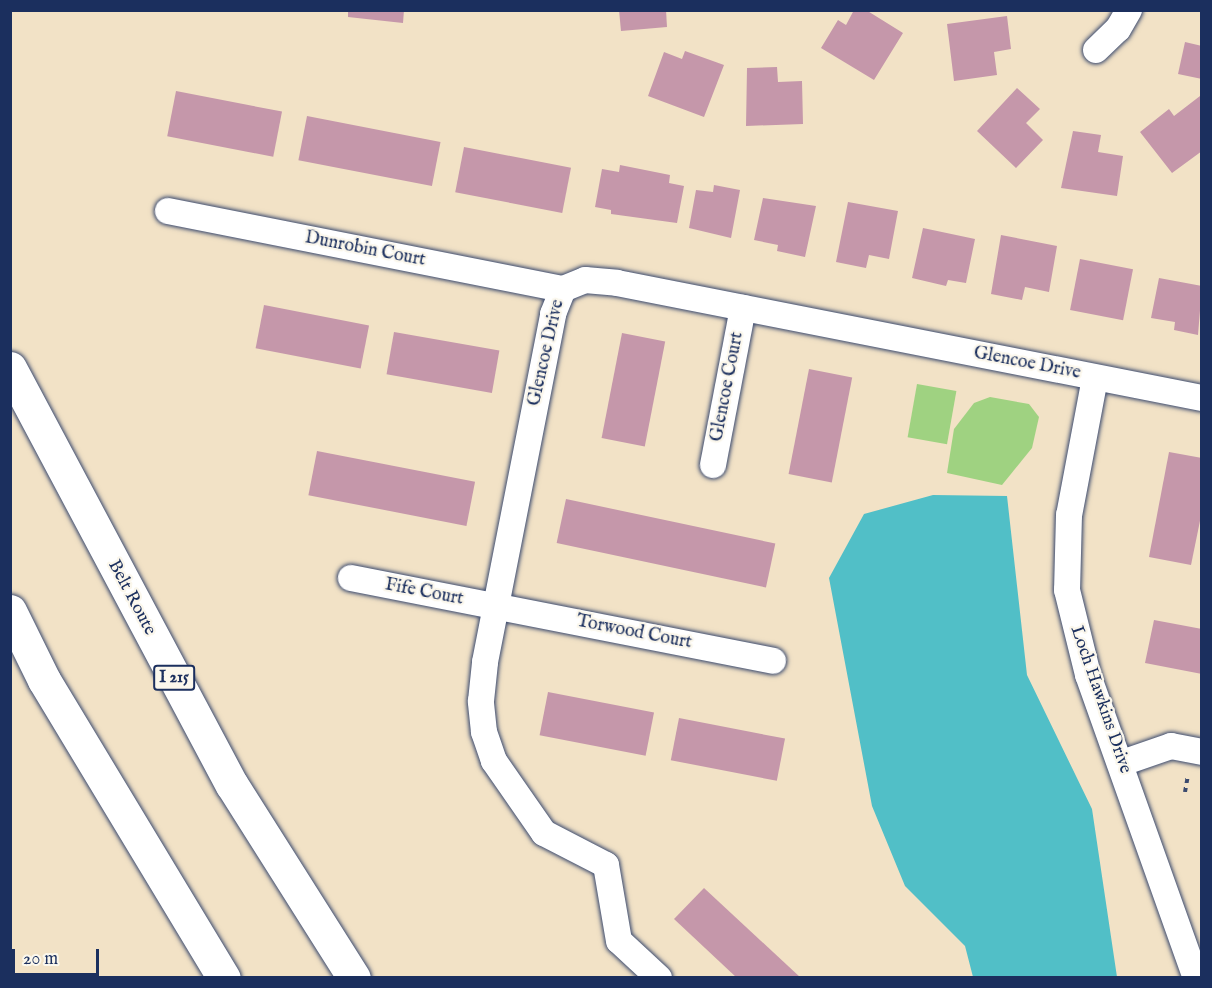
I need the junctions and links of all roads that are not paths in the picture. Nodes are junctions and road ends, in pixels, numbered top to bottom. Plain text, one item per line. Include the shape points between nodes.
1 (1129, 10) edge
2 (1096, 50) dead end
3 (168, 211) dead end
4 (563, 290) junction
5 (743, 308) junction
6 (10, 368) edge
7 (1095, 378) junction
8 (1202, 398) edge
9 (713, 465) dead end
10 (351, 578) dead end
11 (496, 606) junction
12 (10, 611) edge
13 (773, 661) dead end
14 (1202, 752) edge
15 (1122, 763) junction
16 (224, 978) edge
17 (354, 978) edge
18 (659, 978) edge
19 (1196, 978) edge

1 - 2 street via 1118,29
3 - 4 street, Dunrobin Court
4 - 5 street, Glencoe Drive via 585,280 600,280
4 - 11 street, Glencoe Drive via 553,314
5 - 7 street, Glencoe Drive
5 - 9 street, Glencoe Court
6 - 17 highway, Belt Route / I 215 via 232,786
7 - 8 street, Glencoe Drive
7 - 15 street, Loch Hawkins Drive via 1069,515 1067,590 1088,675
10 - 11 street, Fife Court
11 - 13 street, Torwood Court
11 - 18 street, Glencoe Drive via 481,701 484,732 494,761 544,833 606,865 619,941
12 - 16 highway via 44,680
14 - 15 street via 1171,746
15 - 19 street, Loch Hawkins Drive

